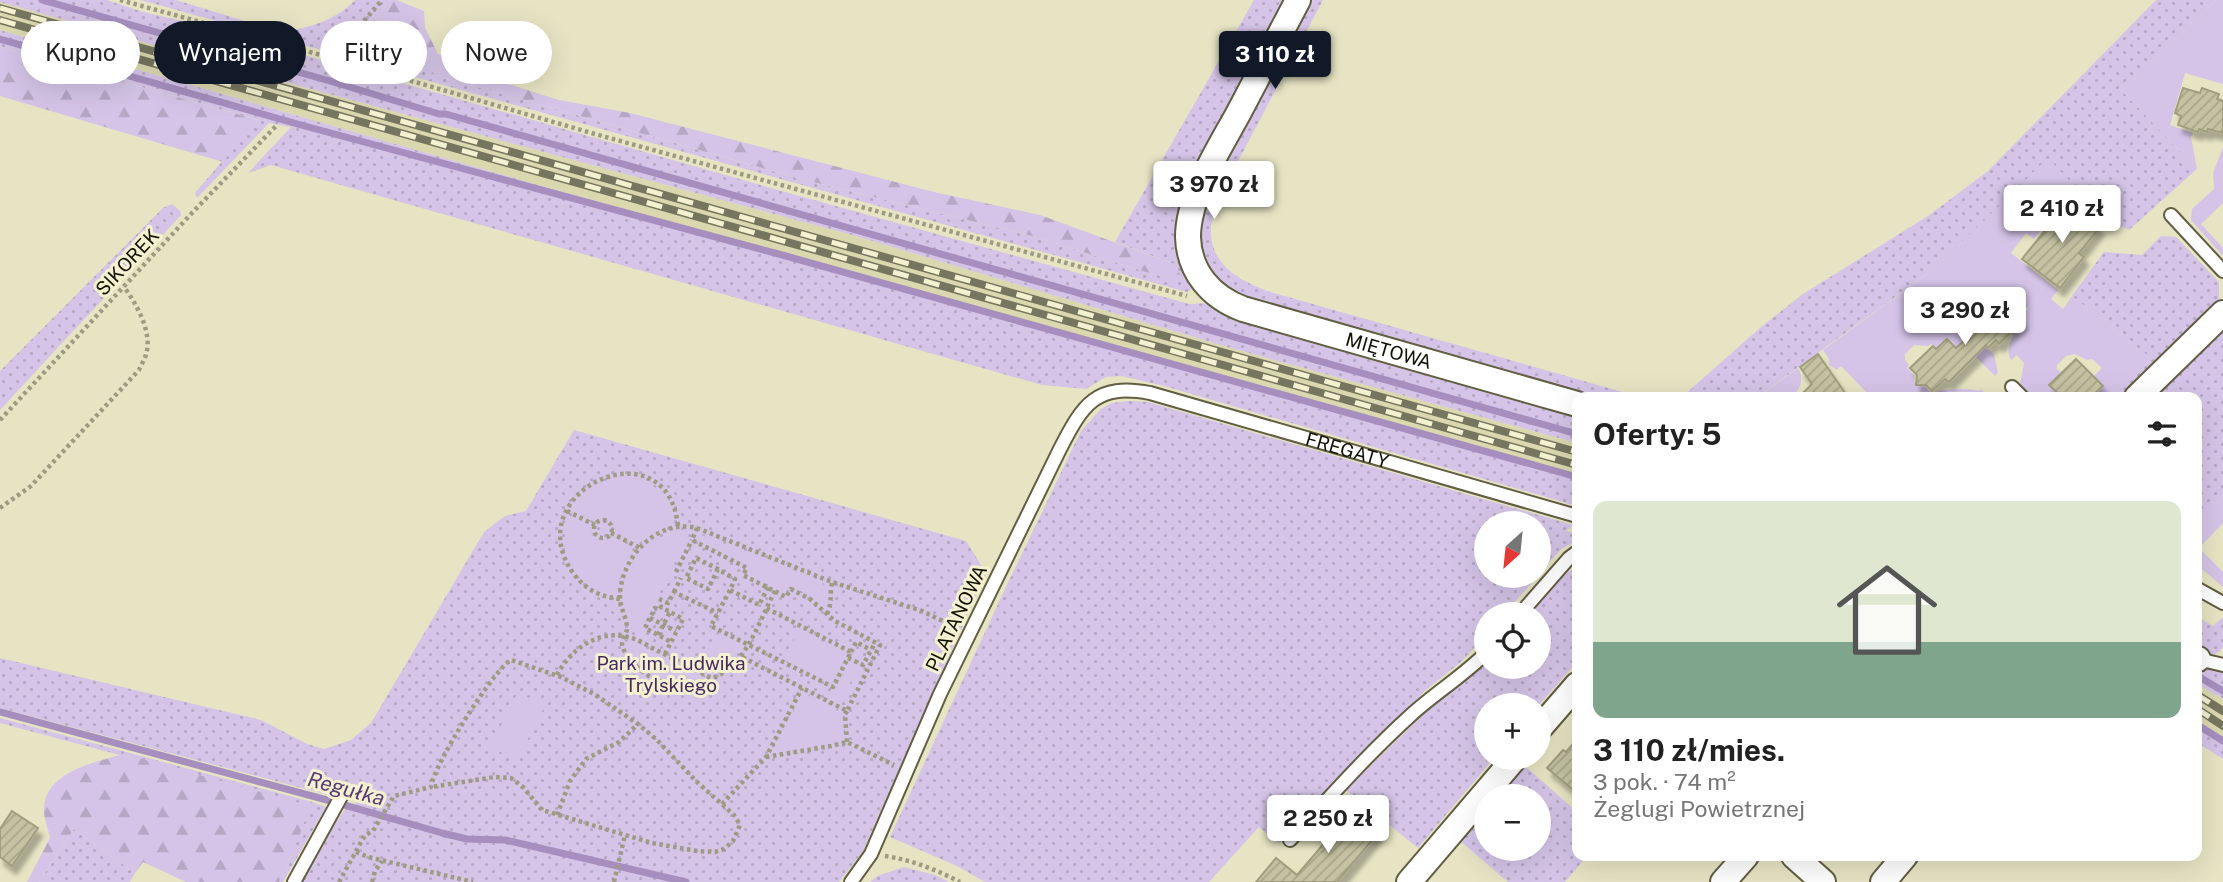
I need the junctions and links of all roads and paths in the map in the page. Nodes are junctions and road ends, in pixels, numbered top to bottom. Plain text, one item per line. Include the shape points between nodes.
1 (120, 0) edge
2 (382, 0) edge
3 (1298, 0) edge
4 (363, 21) edge
5 (320, 55) edge
6 (422, 84) edge
7 (277, 125) dead end
8 (2171, 215) dead end
9 (2223, 271) edge
10 (124, 287) junction
11 (1209, 289) junction
12 (2223, 313) edge
13 (2012, 387) dead end
14 (1117, 390) joint
15 (2017, 392) edge
16 (2142, 392) edge
17 (1572, 403) edge
18 (0, 420) edge
19 (0, 508) edge
20 (567, 510) junction
21 (1572, 515) edge
22 (595, 525) junction
23 (678, 527) junction
24 (697, 528) junction
25 (611, 533) junction
26 (692, 540) junction
27 (640, 548) junction
28 (1572, 556) edge
29 (718, 569) junction
30 (676, 572) dead end
31 (681, 578) dead end
32 (832, 582) junction
33 (768, 587) junction
34 (730, 590) junction
35 (775, 591) junction
36 (2202, 591) edge
37 (674, 592) junction
38 (620, 599) junction
39 (659, 599) dead end
40 (1530, 602) edge
41 (2223, 603) edge
42 (766, 608) junction
43 (670, 612) junction
44 (718, 613) junction
45 (827, 614) junction
46 (650, 618) junction
47 (663, 625) junction
48 (676, 631) junction
49 (970, 634) junction
50 (658, 635) junction
51 (625, 636) junction
52 (671, 642) junction
53 (875, 643) junction
54 (747, 645) junction
55 (871, 650) junction
56 (851, 652) junction
57 (665, 654) junction
58 (740, 656) junction
59 (848, 658) junction
60 (2202, 660) edge
61 (1474, 665) edge
62 (2223, 665) edge
63 (557, 675) junction
64 (712, 679) junction
65 (802, 688) junction
66 (1572, 691) edge
67 (847, 711) junction
68 (1551, 715) edge
69 (638, 724) junction
70 (847, 742) junction
71 (766, 757) junction
72 (1505, 770) edge
73 (906, 771) junction
74 (431, 787) junction
75 (343, 793) dead end
76 (722, 804) junction
77 (556, 815) junction
78 (625, 835) junction
79 (1290, 840) dead end
80 (356, 852) junction
81 (871, 854) junction
82 (382, 861) junction
83 (1742, 861) edge
84 (1800, 861) edge
85 (1901, 861) edge
86 (614, 881) edge
87 (294, 882) edge
88 (339, 882) edge
89 (372, 882) edge
90 (473, 882) edge
91 (851, 882) edge
92 (960, 882) edge
93 (1409, 882) edge
94 (1723, 882) edge
95 (1823, 882) edge
96 (1883, 882) edge

1 - 5 path
2 - 4 path
3 - 11 street via 1196,202 1189,245 1194,266
6 - 11 path via 1185,296
7 - 10 path, SIKOREK
8 - 9 lane
10 - 18 path, SIKOREK
10 - 19 path via 148,341 139,369 31,486
11 - 17 street, MIĘTOWA via 1243,309
12 - 16 street
13 - 15 lane
14 - 21 lane, FREGATY via 1150,393
14 - 49 lane, PLATANOWA via 1095,398 1076,420
20 - 22 path
20 - 23 path via 582,490 600,479 638,475 665,489 675,506
20 - 38 path via 561,534 569,566 593,592
22 - 25 path via 599,537
22 - 25 path via 607,521
23 - 24 path
23 - 27 path
24 - 26 path
24 - 32 path
25 - 27 path
26 - 30 path
26 - 33 path via 747,568 743,575
27 - 38 path via 627,567
28 - 40 lane
29 - 29 path via 696,558 686,578 708,589
29 - 34 path via 735,579
31 - 37 path
32 - 45 path
32 - 49 path via 922,611
33 - 34 path via 759,605
33 - 35 path
34 - 44 path
35 - 42 path
35 - 45 path via 786,597 790,589
36 - 41 lane
37 - 39 path via 668,603
37 - 44 path
38 - 51 path
42 - 54 path
42 - 56 path
43 - 46 path via 655,608
43 - 47 path
43 - 48 path via 683,618
44 - 54 path via 711,626
45 - 53 path
46 - 47 path
46 - 50 path via 645,628
47 - 48 path
47 - 50 path
48 - 52 path
49 - 73 lane, PLATANOWA
50 - 52 path
51 - 57 path
51 - 63 path via 581,645
51 - 64 path via 622,643 627,654 652,677 685,686
52 - 57 path
53 - 55 path
53 - 67 path via 880,645
54 - 58 path
54 - 59 path via 833,688
55 - 56 path via 856,642
55 - 59 path via 863,665
56 - 59 path
57 - 64 path
58 - 64 path
58 - 65 path
60 - 62 lane
61 - 79 lane via 1397,728
63 - 69 path
63 - 74 path via 515,660 504,664 462,723
65 - 67 path
65 - 71 path
66 - 68 street
67 - 70 path
69 - 76 path
69 - 77 path via 619,742 586,759 570,781
70 - 71 path
70 - 73 path
71 - 76 path
72 - 93 street
73 - 81 lane, PLATANOWA
74 - 77 path via 511,778 540,808
74 - 80 path via 394,796
75 - 87 lane
76 - 78 path via 740,825 733,841 720,850 675,848
77 - 78 path
78 - 86 path
80 - 82 path
80 - 88 path
81 - 91 lane, PLATANOWA
81 - 92 path via 904,859
82 - 89 path
82 - 90 path
83 - 94 street
84 - 95 street
85 - 96 street

